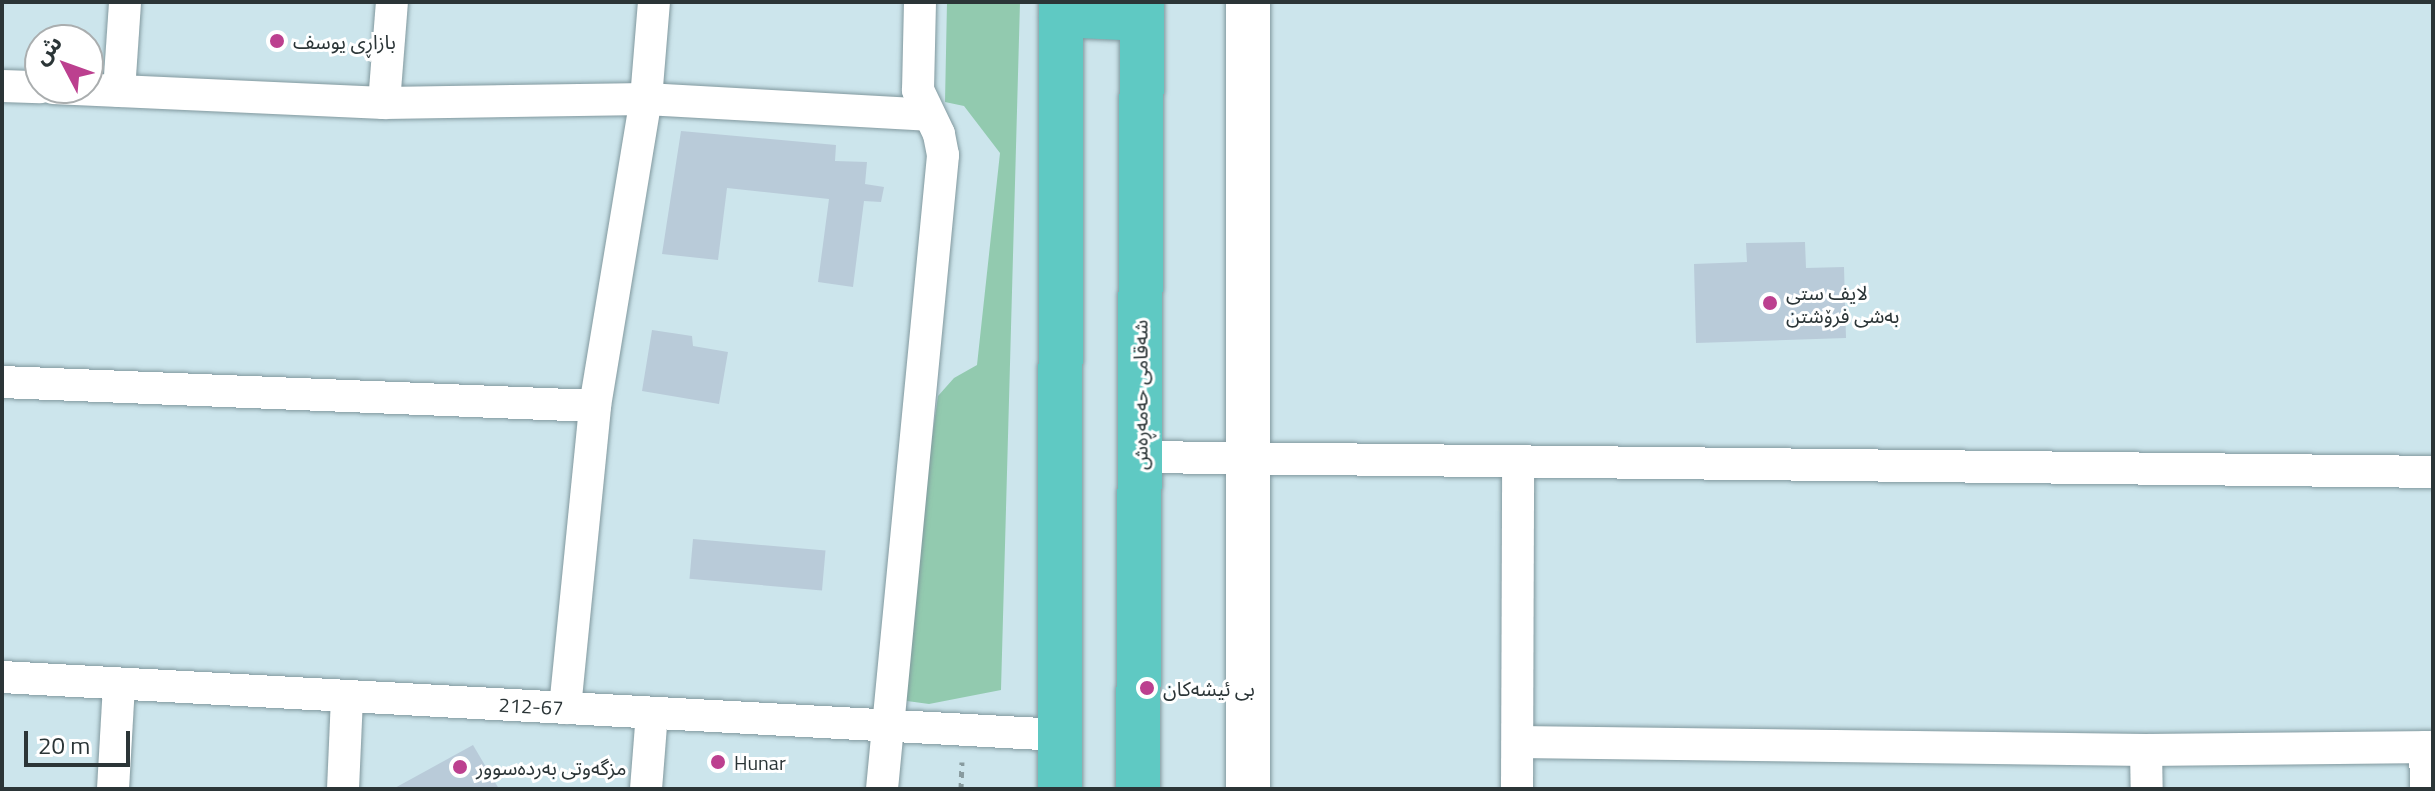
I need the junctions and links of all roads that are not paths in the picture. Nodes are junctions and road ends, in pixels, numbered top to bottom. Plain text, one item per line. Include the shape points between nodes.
1 (125, 2) edge
2 (392, 2) edge
3 (654, 2) edge
4 (920, 2) edge
5 (1248, 2) edge
6 (1061, 9) edge
7 (1142, 10) edge
8 (2, 86) edge
9 (24, 87) edge
10 (104, 90) edge
11 (119, 91) junction
12 (646, 99) junction
13 (384, 103) junction
14 (928, 115) junction
15 (2, 382) edge
16 (595, 406) junction
17 (1139, 457) junction
18 (1251, 459) junction
19 (1518, 462) junction
20 (2433, 472) edge
21 (2, 677) edge
22 (119, 684) junction
23 (347, 696) junction
24 (565, 708) junction
25 (652, 713) junction
26 (887, 726) junction
27 (1060, 735) junction
28 (1518, 742) junction
29 (2429, 747) edge
30 (2146, 750) junction
31 (113, 789) edge
32 (343, 789) edge
33 (646, 789) edge
34 (882, 789) edge
35 (1060, 789) edge
36 (1138, 789) edge
37 (1248, 789) edge
38 (1517, 789) edge
39 (2147, 789) edge
40 (2426, 789) edge

1 - 11 street
2 - 13 street
3 - 12 street
4 - 14 street via 916,76
5 - 18 street
6 - 7 highway
6 - 27 highway
7 - 17 highway, شەقامی حەمەڕەش
8 - 9 street
10 - 11 street
11 - 13 street
12 - 13 street
12 - 14 street
12 - 16 street
14 - 26 street via 943,155
15 - 16 street
16 - 24 street
17 - 18 street
17 - 36 highway, شەقامی حەمەڕەش
18 - 19 street
18 - 37 street
19 - 20 street
19 - 28 street
21 - 22 street, 212-67
22 - 23 street, 212-67
22 - 31 street
23 - 24 street, 212-67
23 - 32 street
24 - 25 street, 212-67
25 - 26 street, 212-67
25 - 33 street
26 - 27 street, 212-67
26 - 34 street
27 - 35 highway
28 - 30 street
28 - 38 street
29 - 30 street
29 - 40 street
30 - 39 street

